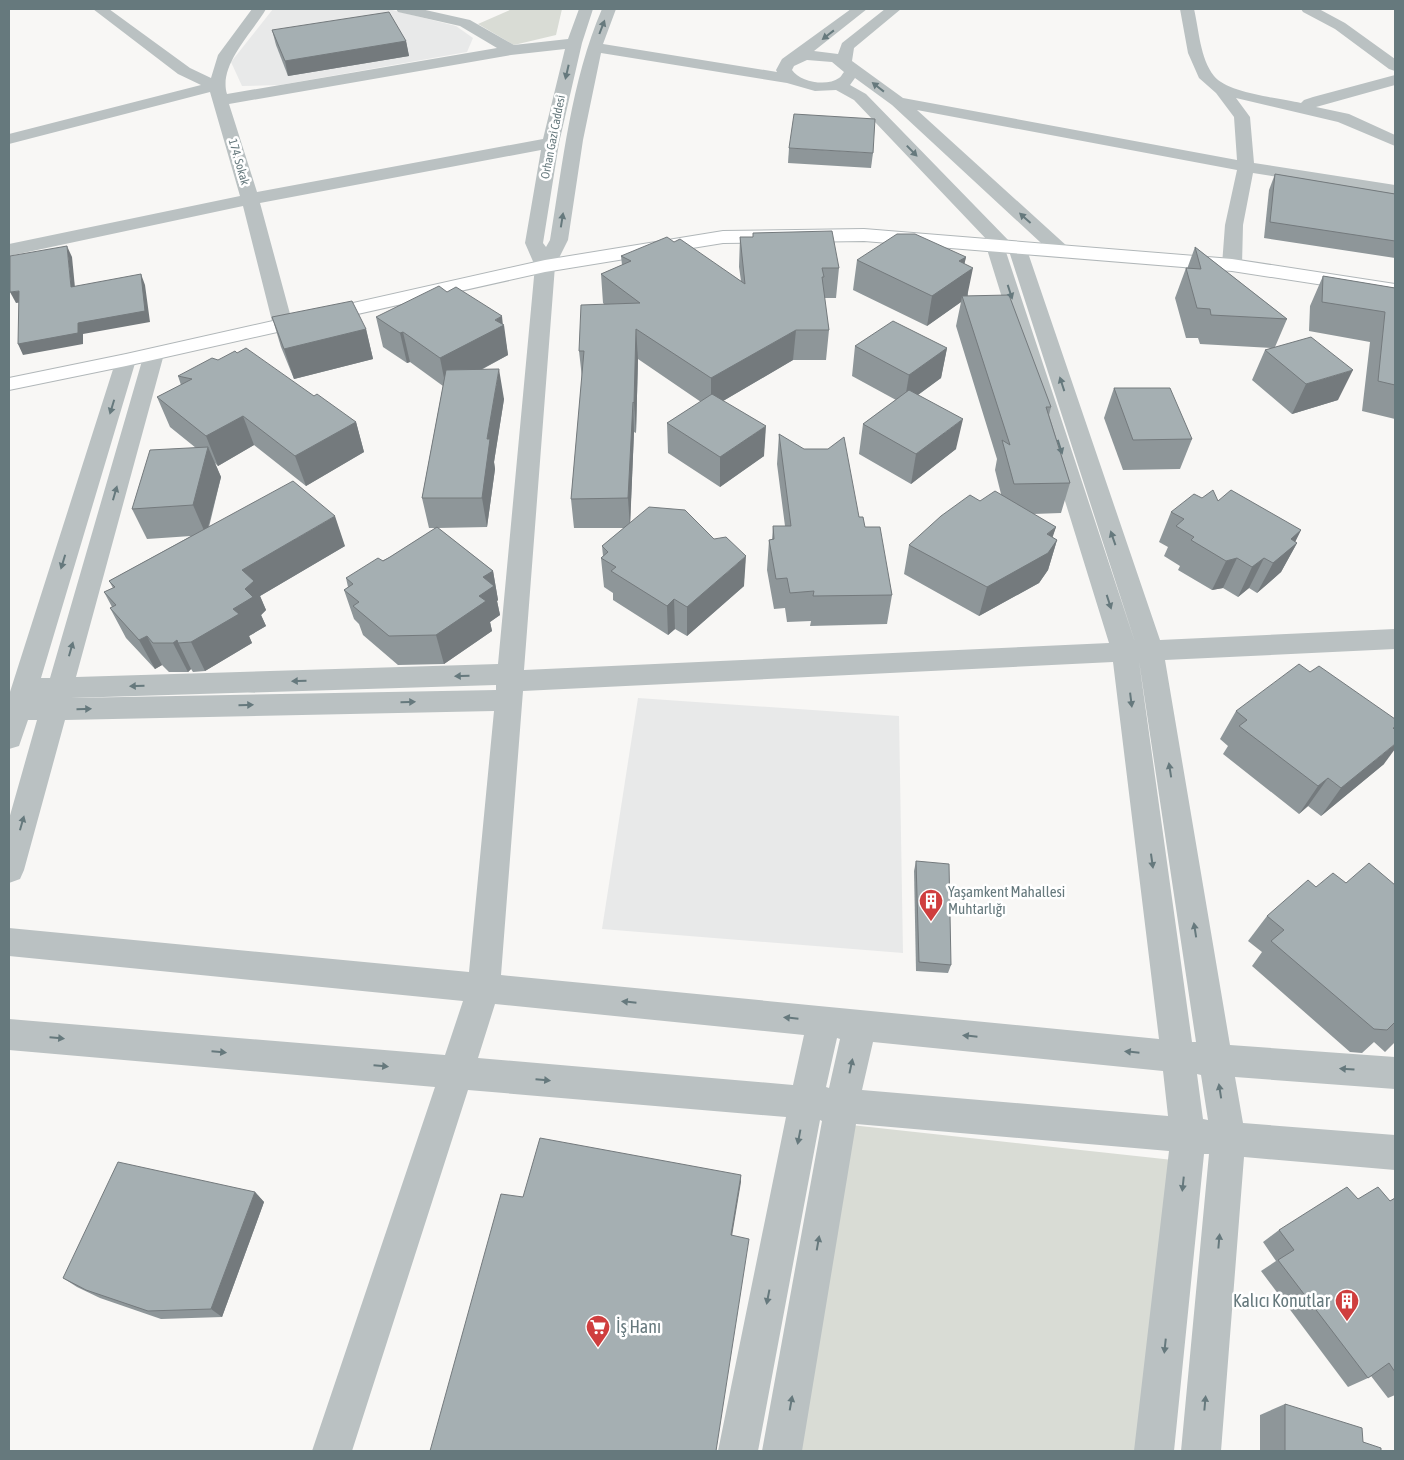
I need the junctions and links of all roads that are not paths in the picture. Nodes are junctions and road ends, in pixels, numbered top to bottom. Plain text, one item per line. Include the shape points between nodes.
1 (100, 9) edge
2 (259, 9) edge
3 (403, 9) edge
4 (586, 9) edge
5 (609, 9) edge
6 (860, 9) edge
7 (894, 9) edge
8 (1187, 9) edge
9 (1308, 9) edge
10 (574, 43) junction
11 (594, 47) junction
12 (511, 50) junction
13 (794, 59) junction
14 (847, 64) junction
15 (1395, 66) edge
16 (787, 78) junction
17 (1395, 80) edge
18 (837, 84) junction
19 (1222, 90) junction
20 (219, 93) junction
21 (898, 102) junction
22 (1305, 109) junction
23 (9, 139) edge
24 (1395, 141) edge
25 (551, 143) junction
26 (1246, 167) junction
27 (1395, 190) edge
28 (250, 199) junction
29 (1006, 247) junction
30 (9, 250) edge
31 (1062, 251) junction
32 (1232, 265) junction
33 (546, 266) junction
34 (1395, 290) edge
35 (283, 325) junction
36 (154, 354) junction
37 (126, 360) junction
38 (9, 384) edge
39 (1395, 639) edge
40 (1138, 651) junction
41 (510, 685) junction
42 (57, 699) junction
43 (21, 700) junction
44 (9, 738) edge
45 (9, 870) edge
46 (9, 942) edge
47 (484, 988) junction
48 (824, 1021) junction
49 (860, 1025) junction
50 (9, 1034) edge
51 (1178, 1056) junction
52 (1215, 1060) junction
53 (457, 1072) junction
54 (1395, 1073) edge
55 (806, 1103) junction
56 (842, 1106) junction
57 (1188, 1136) junction
58 (1228, 1139) junction
59 (1395, 1154) edge
60 (332, 1451) edge
61 (738, 1451) edge
62 (782, 1451) edge
63 (1154, 1451) edge
64 (1201, 1451) edge

1 - 20 street
2 - 20 street via 226,55
3 - 12 street via 465,23
4 - 10 street, Orhan Gazi Caddesi
11 -> 5 street
6 -> 13 street
7 - 14 street via 847,46
8 - 19 street via 1196,53 1207,78
9 - 15 street via 1340,26
10 - 12 street
10 -> 25 street, Orhan Gazi Caddesi
11 - 16 street
33 -> 11 street via 559,240
12 - 20 street
13 - 14 street via 815,56
13 - 16 street via 784,67 783,73
14 - 18 street via 852,72 850,76
21 -> 14 street
16 - 18 street via 804,85
17 - 22 street via 1319,100
18 -> 29 street via 860,97
19 - 22 street
19 - 26 street via 1242,118
20 - 23 street
20 - 28 street, 174. Sokak
21 - 26 street
31 -> 21 street
22 - 24 street via 1342,118
25 - 28 street
25 - 33 street, Orhan Gazi Caddesi via 534,244
26 - 27 street
26 - 32 street via 1234,225
28 - 30 street
28 - 35 street, 174. Sokak
29 - 31 main road
29 - 33 main road via 864,235 723,237
29 - 40 street
31 - 32 main road
32 - 34 main road
33 - 35 main road
33 - 41 street
35 - 36 main road
36 - 37 main road
42 -> 36 street
37 - 38 main road
37 -> 43 street
39 - 40 street
40 - 41 street
40 -> 51 street
52 -> 40 street
41 - 42 street
41 - 47 street
42 - 43 street
45 -> 42 street
43 - 44 street
46 - 47 street
48 -> 47 street
47 - 53 street
48 - 49 street
48 - 55 street
51 -> 49 street
56 -> 49 street
50 -> 53 street
51 - 52 street
51 - 57 street
54 -> 52 street
58 -> 52 street
53 -> 55 street
53 - 60 street
55 - 56 street
55 -> 61 street
56 - 57 street
62 -> 56 street
57 - 58 street
57 -> 63 street
58 - 59 street
64 -> 58 street

